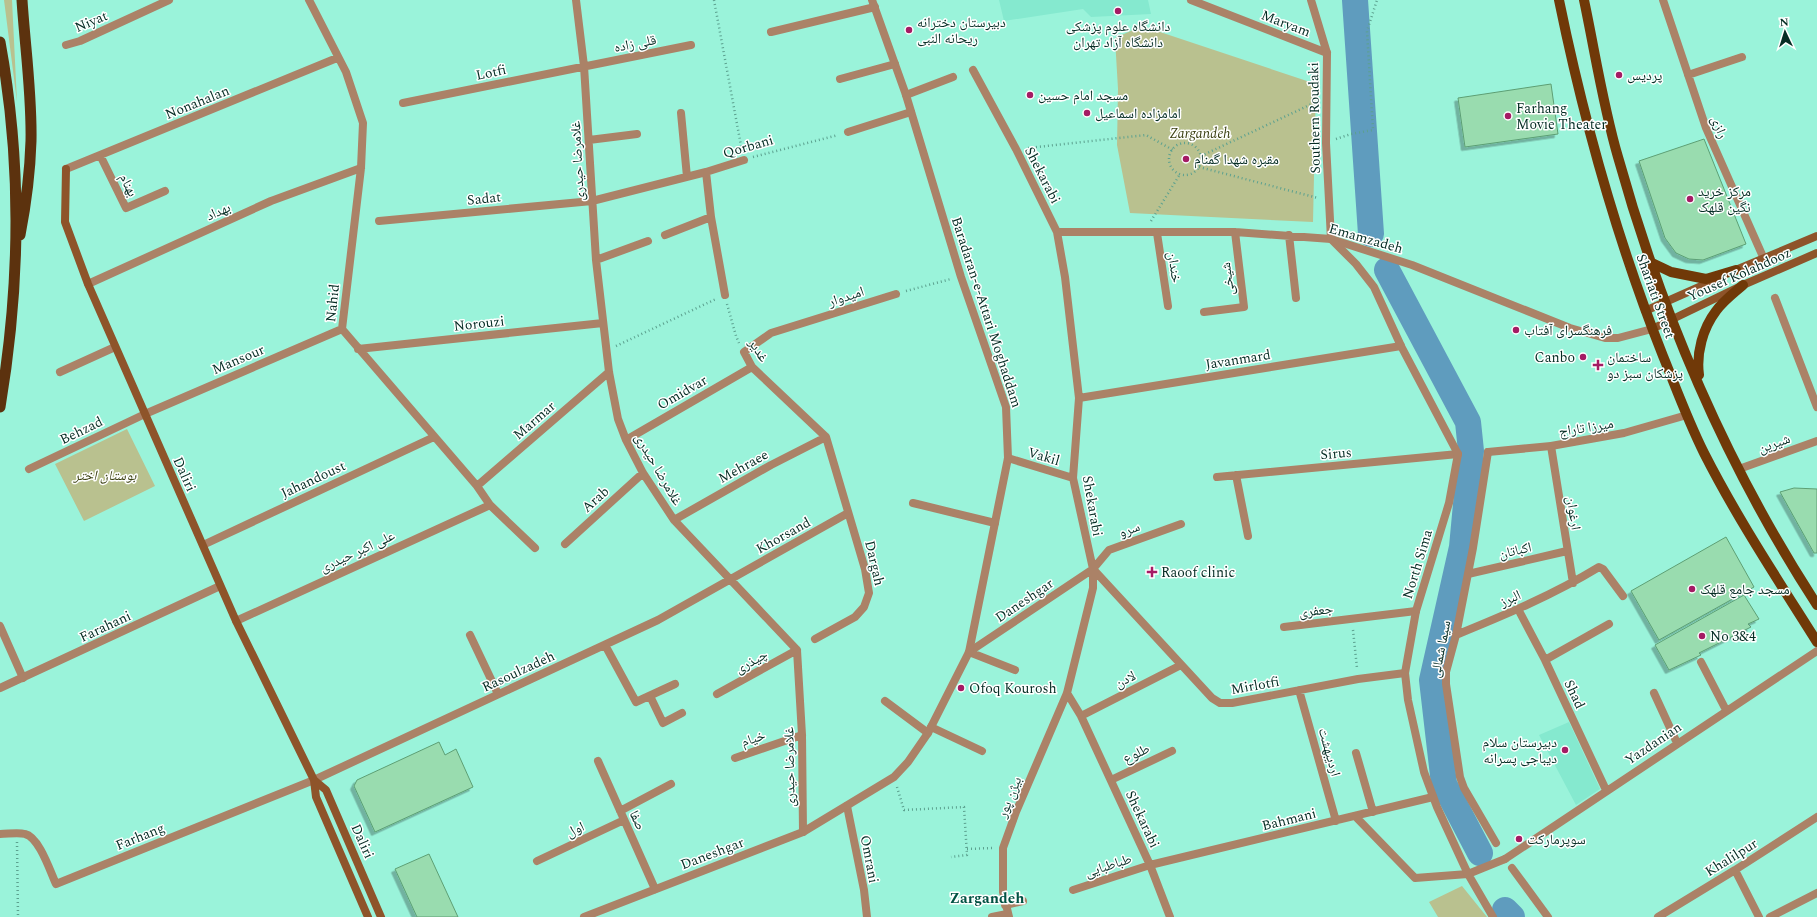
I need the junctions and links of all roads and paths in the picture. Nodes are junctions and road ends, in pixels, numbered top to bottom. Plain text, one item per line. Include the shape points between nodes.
1 (22, 0) edge
2 (169, 0) edge
3 (309, 0) edge
4 (576, 0) edge
5 (714, 0) edge
6 (1191, 0) edge
7 (1311, 0) edge
8 (1377, 0) edge
9 (1559, 0) edge
10 (1584, 0) edge
11 (1664, 0) edge
12 (873, 3) edge
13 (771, 32) dead end
14 (0, 42) edge
15 (66, 45) dead end
16 (691, 45) dead end
17 (1327, 54) junction
18 (1742, 57) dead end
19 (337, 58) junction
20 (895, 64) junction
21 (584, 66) junction
22 (973, 70) dead end
23 (1688, 75) junction
24 (954, 77) dead end
25 (840, 79) dead end
26 (906, 95) junction
27 (1327, 96) junction
28 (403, 103) dead end
29 (911, 112) junction
30 (681, 113) dead end
31 (848, 132) joint
32 (637, 134) dead end
33 (1351, 134) dead end
34 (589, 140) junction
35 (1016, 149) junction
36 (1173, 150) junction
37 (100, 155) junction
38 (1201, 156) junction
39 (744, 160) junction
40 (1199, 167) junction
41 (361, 168) junction
42 (66, 169) joint
43 (706, 172) junction
44 (1180, 174) junction
45 (687, 177) junction
46 (165, 191) dead end
47 (1329, 200) junction
48 (592, 201) junction
49 (711, 217) junction
50 (379, 221) dead end
51 (1057, 232) junction
52 (1235, 232) junction
53 (1143, 233) junction
54 (1157, 233) junction
55 (665, 235) dead end
56 (1289, 235) junction
57 (1817, 236) edge
58 (1331, 239) junction
59 (648, 241) dead end
60 (1817, 253) edge
61 (1764, 259) junction
62 (15, 260) junction
63 (596, 260) junction
64 (1652, 263) junction
65 (1736, 270) junction
66 (961, 277) junction
67 (88, 284) junction
68 (1743, 285) junction
69 (896, 294) joint
70 (725, 295) junction
71 (1296, 298) dead end
72 (1775, 298) dead end
73 (1665, 303) junction
74 (1168, 306) dead end
75 (1645, 311) junction
76 (1204, 312) dead end
77 (1672, 319) junction
78 (603, 323) junction
79 (1652, 328) junction
80 (342, 329) junction
81 (1401, 346) junction
82 (115, 347) junction
83 (358, 349) junction
84 (606, 351) junction
85 (744, 352) junction
86 (752, 367) junction
87 (60, 372) dead end
88 (609, 372) junction
89 (1701, 388) junction
90 (1079, 398) junction
91 (0, 407) edge
92 (1817, 407) edge
93 (145, 414) junction
94 (1687, 415) junction
95 (434, 437) junction
96 (826, 437) junction
97 (626, 440) junction
98 (1817, 441) edge
99 (1551, 446) junction
100 (1488, 452) joint
101 (1458, 454) junction
102 (1008, 458) junction
103 (30, 469) dead end
104 (1739, 469) junction
105 (643, 473) junction
106 (1236, 475) junction
107 (1217, 476) dead end
108 (1073, 478) junction
109 (477, 486) junction
110 (913, 503) dead end
111 (490, 505) junction
112 (848, 514) junction
113 (674, 520) junction
114 (995, 523) junction
115 (1181, 524) dead end
116 (1248, 536) dead end
117 (564, 544) dead end
118 (202, 546) junction
119 (535, 548) dead end
120 (1567, 551) junction
121 (1093, 569) junction
122 (1468, 574) junction
123 (732, 579) junction
124 (1573, 583) junction
125 (220, 586) junction
126 (1623, 596) dead end
127 (1817, 605) edge
128 (1518, 609) junction
129 (1416, 611) junction
130 (1352, 619) junction
131 (236, 621) junction
132 (1609, 624) dead end
133 (0, 626) edge
134 (1284, 627) dead end
135 (470, 635) dead end
136 (1456, 635) junction
137 (815, 639) dead end
138 (1817, 642) edge
139 (605, 645) junction
140 (797, 650) junction
141 (1817, 651) edge
142 (969, 652) junction
143 (1545, 660) junction
144 (1701, 662) dead end
145 (1180, 665) junction
146 (1015, 670) dead end
147 (1405, 673) junction
148 (23, 678) junction
149 (1358, 679) junction
150 (675, 684) dead end
151 (0, 688) edge
152 (1299, 690) junction
153 (1067, 693) junction
154 (1654, 693) dead end
155 (498, 694) junction
156 (717, 694) dead end
157 (650, 696) junction
158 (885, 701) dead end
159 (1726, 710) junction
160 (682, 713) dead end
161 (1081, 716) junction
162 (930, 730) junction
163 (802, 735) junction
164 (1677, 743) junction
165 (982, 751) dead end
166 (1172, 751) dead end
167 (1356, 753) dead end
168 (735, 758) dead end
169 (598, 761) dead end
170 (894, 777) junction
171 (314, 780) junction
172 (1111, 780) junction
173 (671, 784) dead end
174 (1606, 790) junction
175 (1433, 797) junction
176 (847, 806) junction
177 (620, 810) junction
178 (1373, 812) junction
179 (1354, 816) junction
180 (1817, 817) edge
181 (624, 820) junction
182 (1336, 820) junction
183 (803, 832) junction
184 (0, 834) edge
185 (17, 834) junction
186 (1496, 843) dead end
187 (1003, 848) junction
188 (967, 849) junction
189 (951, 857) dead end
190 (538, 861) dead end
191 (1150, 865) junction
192 (1512, 868) dead end
193 (1735, 870) junction
194 (1468, 874) junction
195 (655, 889) junction
196 (1073, 890) dead end
197 (1817, 893) edge
198 (1023, 901) dead end
199 (1005, 905) junction
200 (603, 913) edge
201 (1008, 915) edge
202 (18, 917) edge
203 (368, 917) edge
204 (381, 917) edge
205 (584, 917) edge
206 (867, 917) edge
207 (992, 917) edge
208 (1170, 917) edge
209 (1493, 917) edge
210 (1548, 917) edge
211 (1658, 917) edge
212 (1759, 917) edge
213 (1770, 917) edge

1 - 62 highway via 31,141 27,201
2 - 15 street, Niyat
3 - 19 street, Nahid
4 - 21 street, غلامرضا حیدری
5 - 39 path
6 - 17 street, Maryam
7 - 17 street, Southern Roudaki
8 - 33 path via 1367,31 1373,130
9 - 75 main road, Shariati Street via 1598,168
10 - 64 main road, Shariati Street via 1618,157
11 - 23 street, رازی
12 - 13 street
12 - 20 street, Baradaran-e-Attari Moghaddam
14 - 62 highway via 14,160
16 - 21 street, قلی زاده
17 - 27 street, Southern Roudaki
18 - 23 street
19 - 37 street, Nonahalan
19 - 41 street, Nahid via 346,72 362,123
20 - 25 street
20 - 26 street, Baradaran-e-Attari Moghaddam
21 - 28 street, Lotfi
21 - 34 street, غلامرضا حیدری
22 - 35 street, Shekarabi
23 - 61 street, رازی via 1706,128
24 - 26 street
26 - 29 street, Baradaran-e-Attari Moghaddam
27 - 38 path
27 - 47 street, Southern Roudaki
29 - 31 street
29 - 66 street, Baradaran-e-Attari Moghaddam
30 - 45 street
31 - 39 path, Qorbani
32 - 34 street
34 - 48 street, غلامرضا حیدری
35 - 36 path via 1146,135
35 - 51 street, Shekarabi
36 - 38 path via 1186,143 1196,148
36 - 44 path via 1170,164
37 - 42 street, Nonahalan
37 - 46 street, بهنام via 126,208
38 - 40 path
39 - 43 street, Qorbani
40 - 44 path via 1191,174
40 - 47 path
41 - 67 street, بهداد via 271,201
41 - 80 street, Nahid
42 - 67 main road, Daliri via 65,222
43 - 45 street, Qorbani
43 - 49 street
44 - 53 path
45 - 48 street, Qorbani
47 - 58 street, Southern Roudaki
48 - 50 street, Sadat
48 - 63 street, غلامرضا حیدری
49 - 55 street
49 - 70 street
51 - 53 street, Emamzadeh
51 - 90 street, Shekarabi via 1065,277
52 - 54 street, Emamzadeh
52 - 56 street, Emamzadeh
52 - 76 street, شیخی via 1244,307
53 - 54 street, Emamzadeh
54 - 74 street, خندان
56 - 58 street, Emamzadeh
56 - 71 street
57 - 61 main road, Yousef Kolahdooz
58 - 79 street, Emamzadeh via 1412,265 1570,328 1605,338 1618,338
58 - 81 street via 1374,287
59 - 63 street
60 - 68 main road, Yousef Kolahdooz
61 - 65 main road, Yousef Kolahdooz
62 - 91 highway via 7,365
63 - 78 street, غلامرضا حیدری
64 - 65 main road via 1671,272 1706,279
64 - 73 main road, Shariati Street
65 - 73 main road, Yousef Kolahdooz
66 - 69 path
66 - 102 street, Baradaran-e-Attari Moghaddam via 1006,407
67 - 82 main road, Daliri
68 - 77 main road, Yousef Kolahdooz
68 - 89 main road via 1717,309 1707,325 1698,364
69 - 85 street, امیدوار via 771,333
70 - 84 path
70 - 85 path, غدیر via 736,336
72 - 92 street
73 - 75 main road, Yousef Kolahdooz
73 - 77 main road, Shariati Street
75 - 79 main road, Shariati Street
77 - 79 main road, Yousef Kolahdooz
77 - 89 main road, Shariati Street
78 - 83 street, Norouzi
78 - 84 street, غلامرضا حیدری
79 - 94 main road, Shariati Street
80 - 83 street, Nahid
80 - 93 street, Mansour
81 - 90 street, Javanmard
81 - 101 street
82 - 87 street
82 - 93 main road, Daliri
83 - 95 street, Nahid
84 - 88 street, غلامرضا حیدری
85 - 86 street, غدیر
86 - 96 street, غدیر
86 - 97 street, Omidvar
88 - 97 street, غلامرضا حیدری via 618,419
88 - 109 street, Marmar
89 - 104 main road, Shariati Street
90 - 108 street, Shekarabi
93 - 103 street, Behzad
93 - 118 main road, Daliri
94 - 99 street, میرزا تاراج via 1624,433
94 - 138 main road, Shariati Street via 1735,511
95 - 109 street, Nahid
95 - 118 street, Jahandoust
96 - 112 street
96 - 113 street, Mehraee
97 - 105 street, غلامرضا حیدری
98 - 104 street, شیرین
99 - 100 street, میرزا تاراج
99 - 120 street, ارغوان
100 - 122 street, سیما شمالی
101 - 106 street, Sirus
101 - 129 street, North Sima via 1449,503
102 - 108 street, Vakil
102 - 114 street, Baradaran-e-Attari Moghaddam
104 - 127 main road, Shariati Street via 1754,500
105 - 113 street, غلامرضا حیدری
105 - 117 street, Arab
106 - 107 street, Sirus
106 - 116 street
108 - 121 street, Shekarabi
109 - 111 street, Nahid
110 - 114 street
111 - 119 street, Nahid
111 - 131 street, علی اکبر حیدری
112 - 123 street, Khorsand
112 - 137 street, Dargah via 865,569 869,593 864,607 855,617
113 - 123 street, غلامرضا حیدری
114 - 142 street, Baradaran-e-Attari Moghaddam
115 - 121 street, سرو via 1109,550
118 - 125 main road, Daliri
120 - 122 street, اکباتان
120 - 124 street, ارغوان
121 - 142 street, Daneshgar
121 - 145 street, Mirlotfi
121 - 153 street, Shekarabi via 1093,588
122 - 136 street, سیما شمالی
123 - 139 street, Rasoulzadeh via 658,620
123 - 140 street, غلامرضا حیدری
124 - 126 street, البرز via 1601,567
124 - 128 street, البرز
125 - 131 main road, Daliri
125 - 148 street, Farahani
128 - 136 street, البرز
128 - 143 street, Shad
129 - 130 street, جعفری
129 - 147 street, North Sima
130 - 134 street, جعفری
130 - 149 path, جعفری
131 - 171 main road, Daliri
132 - 143 street
133 - 148 street
135 - 155 street
136 - 186 street, سیما شمالی via 1446,672 1446,692 1460,776 1464,788
139 - 155 street, Rasoulzadeh
139 - 157 street via 636,702
140 - 156 street, چیذری
140 - 163 street, غلامرضا حیدری
141 - 159 street, Yazdanian
142 - 146 street
142 - 162 street, Baradaran-e-Attari Moghaddam
143 - 174 street, Shad
144 - 159 street
145 - 152 street, Mirlotfi via 1220,703 1232,704
145 - 161 street, لادن
147 - 149 street, Mirlotfi
147 - 175 street, North Sima via 1408,700 1424,772
148 - 151 street, Farahani
149 - 152 street, Mirlotfi
150 - 157 street
152 - 182 street, اردیبهشت
153 - 161 street, Shekarabi
153 - 187 street, بیژن پور
154 - 164 street
155 - 171 street, Rasoulzadeh
157 - 160 street via 663,723
158 - 162 street
159 - 164 street, Yazdanian
161 - 172 street, Shekarabi
162 - 165 street
162 - 170 street, Baradaran-e-Attari Moghaddam
163 - 168 street, خیام
163 - 183 street, غلامرضا حیدری
164 - 174 street, Yazdanian
166 - 172 street, طلوع
167 - 178 street
169 - 177 street, صفا
170 - 176 street, Baradaran-e-Attari Moghaddam
170 - 188 path via 904,810 964,807
171 - 185 street, Farhang via 56,884 37,843 31,836
171 - 203 main road, Daliri via 316,797
171 - 204 main road, Daliri via 326,790
172 - 191 street, Shekarabi
173 - 177 street
174 - 194 street, Yazdanian via 1505,859
175 - 178 street, Bahmani
175 - 194 street, North Sima
176 - 183 street, Daneshgar
176 - 206 street, Omrani
177 - 181 street, صفا
178 - 179 street, Bahmani
179 - 182 street, Bahmani
179 - 194 street via 1415,878
180 - 193 street, Khalilpur
181 - 190 street, اول
181 - 195 street, صفا
182 - 191 street, Bahmani
183 - 195 street, Daneshgar
184 - 185 street, Farhang
185 - 202 path
187 - 188 path
187 - 199 street, بیژن پور via 1002,892
188 - 189 path via 967,855
191 - 196 street, طباطبایی
191 - 208 street, Shekarabi
192 - 210 street
193 - 211 street, Khalilpur
193 - 212 street
194 - 209 street, North Sima
195 - 200 street, Daneshgar
197 - 213 street
198 - 199 street
199 - 201 street, بیژن پور
200 - 205 street, Daneshgar
201 - 207 street

